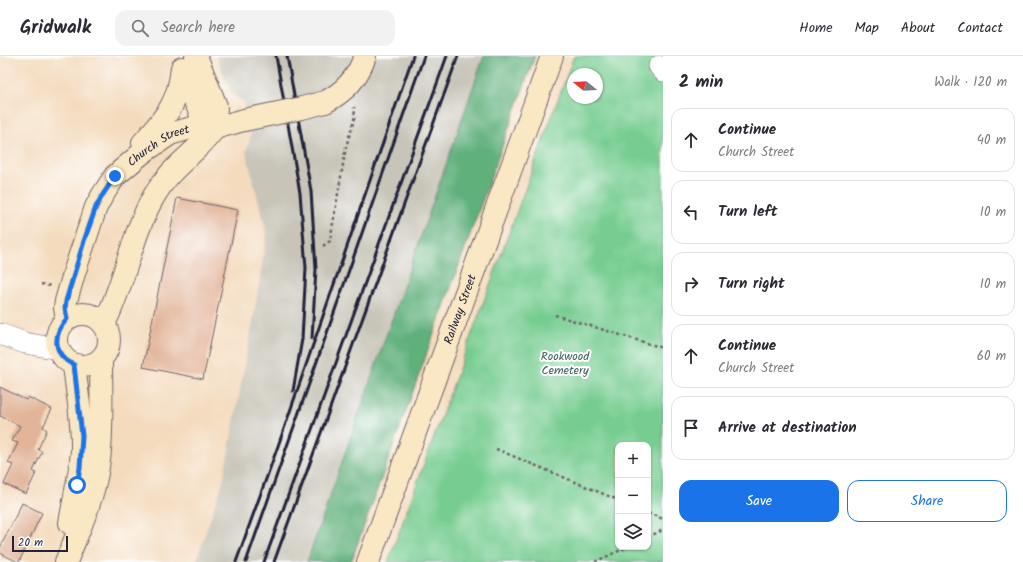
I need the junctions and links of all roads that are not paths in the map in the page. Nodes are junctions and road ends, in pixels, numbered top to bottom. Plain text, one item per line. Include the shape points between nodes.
1 (365, 56) edge
2 (552, 56) edge
3 (185, 60) edge
4 (215, 128) junction
5 (115, 176) junction
6 (67, 319) junction
7 (104, 324) junction
8 (0, 334) edge
9 (58, 349) junction
10 (101, 359) junction
11 (74, 365) junction
12 (64, 562) edge
13 (368, 562) edge

1 - 4 main road, Church Street, bridge via 353,80 342,92 325,102
2 - 13 main road, Railway Street
3 - 4 main road via 197,106
3 - 5 main road via 177,92 168,112
4 - 5 main road, Church Street via 195,127 170,134
4 - 7 main road, Church Street via 198,148 173,169 154,197
5 - 6 main road, Church Street via 96,207 84,241 66,301
6 - 7 main road via 87,314
6 - 9 main road via 58,333
7 - 10 main road via 109,339 105,355
8 - 9 street via 24,343
9 - 11 main road via 67,362
10 - 11 main road via 83,367
10 - 12 main road via 99,461 93,492
11 - 12 main road via 82,450

